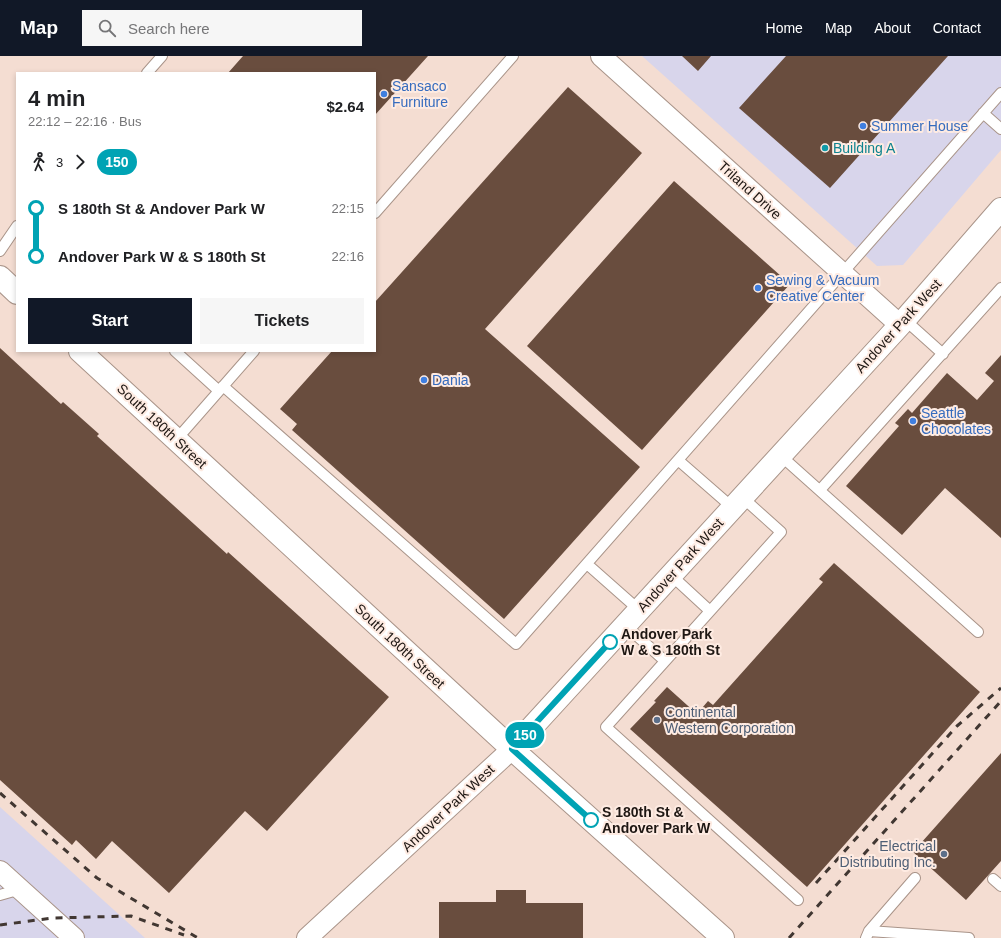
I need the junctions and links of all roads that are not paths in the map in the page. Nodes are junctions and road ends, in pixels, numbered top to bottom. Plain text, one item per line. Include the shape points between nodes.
1 (162, 56) edge
2 (513, 56) edge
3 (601, 56) edge
4 (148, 72) edge
5 (1001, 94) edge
6 (983, 113) junction
7 (1001, 129) edge
8 (1001, 209) edge
9 (376, 212) edge
10 (16, 227) edge
11 (0, 251) edge
12 (843, 273) junction
13 (0, 277) edge
14 (1001, 288) edge
15 (16, 292) edge
16 (902, 322) junction
17 (81, 352) edge
18 (176, 352) edge
19 (253, 352) edge
20 (942, 354) junction
21 (221, 389) junction
22 (176, 440) junction
23 (780, 455) junction
24 (678, 460) junction
25 (820, 490) junction
26 (738, 502) junction
27 (587, 564) junction
28 (671, 575) junction
29 (710, 611) junction
30 (632, 617) junction
31 (978, 632) dead end
32 (665, 661) junction
33 (512, 749) junction
34 (0, 871) edge
35 (915, 878) dead end
36 (993, 879) dead end
37 (1001, 886) edge
38 (21, 889) junction
39 (0, 895) edge
40 (798, 900) dead end
41 (868, 934) edge
42 (74, 938) edge
43 (307, 938) edge
44 (722, 938) edge
45 (969, 938) edge

1 - 4 lane
2 - 9 lane
3 - 12 street, Triland Drive
5 - 6 lane
6 - 7 lane
6 - 12 lane
8 - 16 main road, Andover Park West
10 - 11 lane
12 - 16 street, Triland Drive
12 - 24 lane
13 - 15 main road
14 - 20 lane
16 - 20 lane
16 - 23 main road, Andover Park West
17 - 22 main road, South 180th Street
18 - 21 lane
19 - 21 lane
20 - 25 lane
21 - 22 lane
21 - 27 lane via 516,644
22 - 33 main road, South 180th Street
23 - 25 lane
23 - 26 main road, Andover Park West
24 - 26 lane
24 - 27 lane
25 - 31 lane
26 - 28 main road, Andover Park West
26 - 29 lane via 781,532
27 - 30 lane
28 - 29 lane
28 - 30 main road, Andover Park West
29 - 32 lane
30 - 32 lane
30 - 33 main road, Andover Park West
32 - 40 lane via 606,727
33 - 43 street, Andover Park West
33 - 44 main road, South 180th Street
34 - 38 street
35 - 41 lane
36 - 37 lane
38 - 39 lane
38 - 42 street
41 - 45 lane

